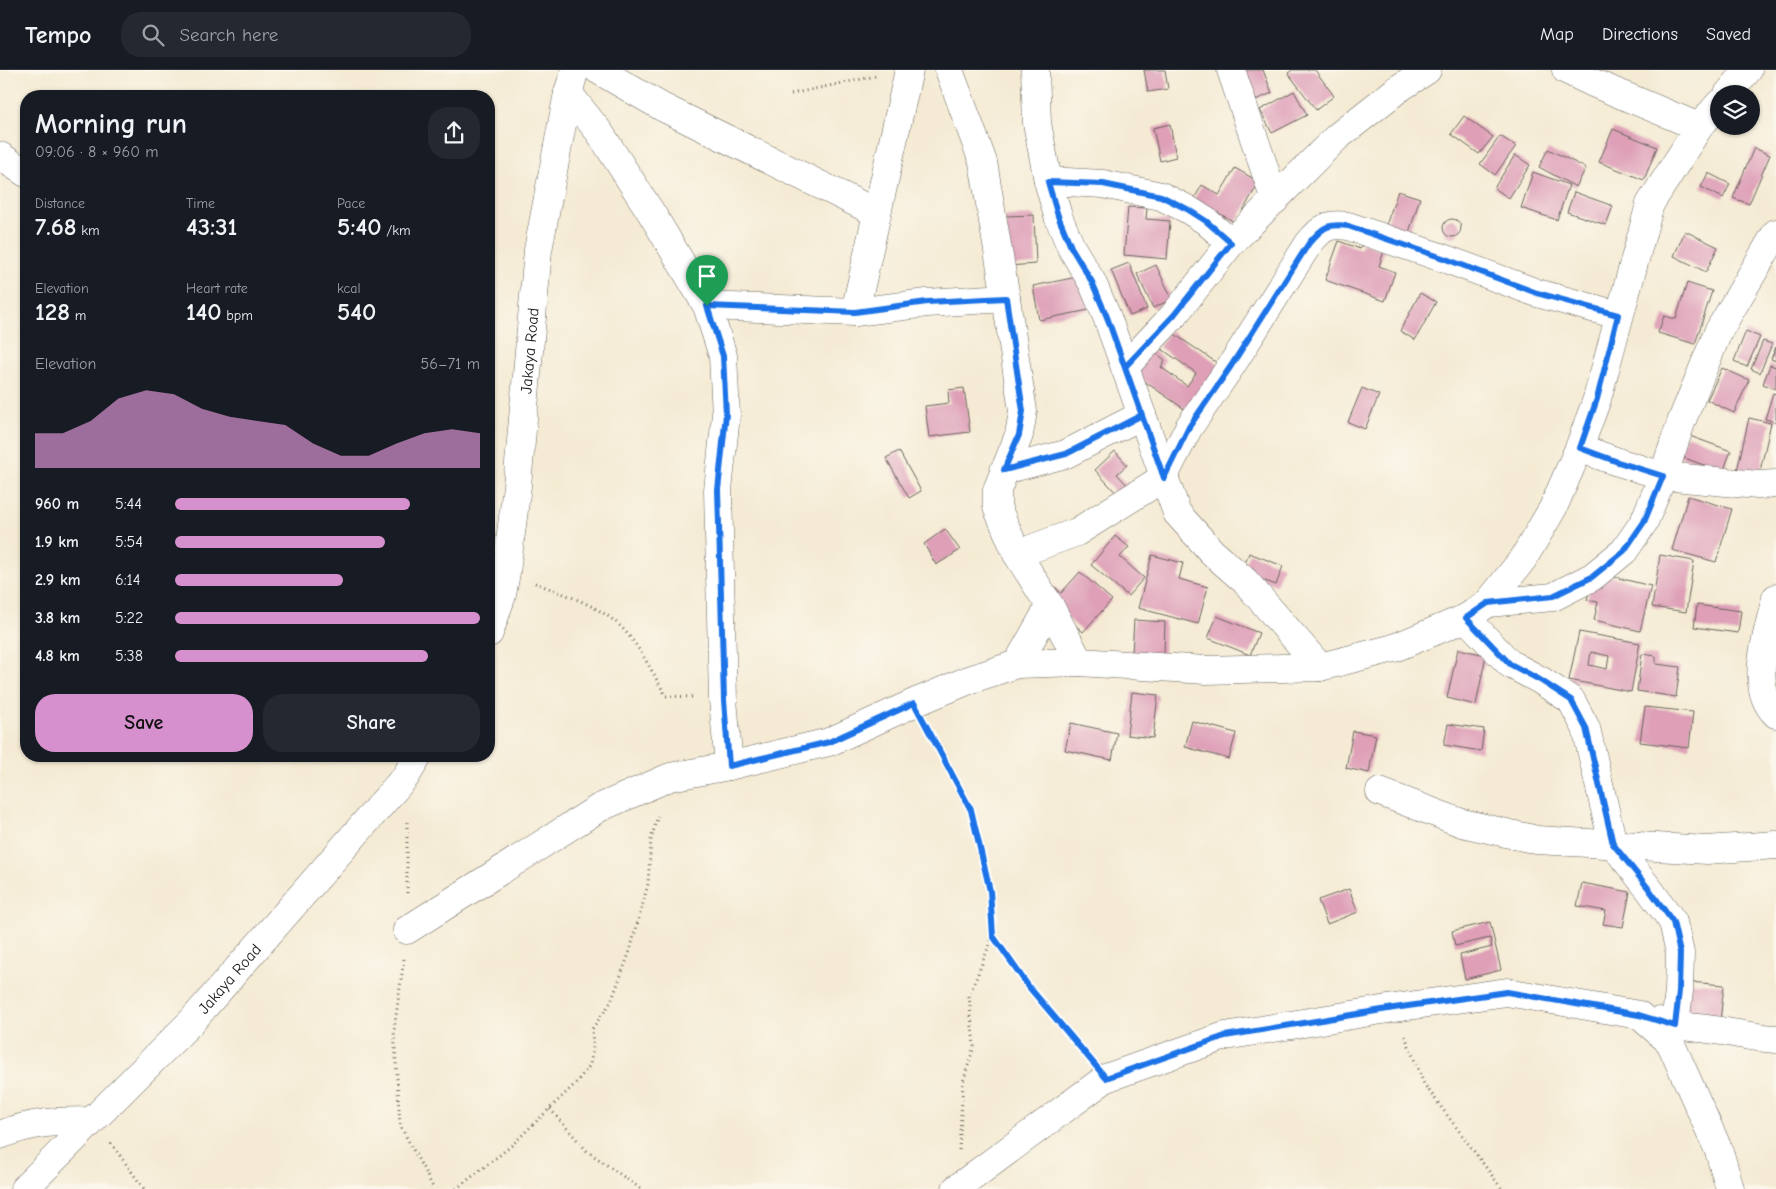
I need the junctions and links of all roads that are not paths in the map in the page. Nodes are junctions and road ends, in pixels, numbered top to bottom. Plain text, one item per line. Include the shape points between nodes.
1 (598, 70) edge
2 (909, 70) edge
3 (949, 70) edge
4 (1034, 70) edge
5 (1232, 70) edge
6 (1427, 70) edge
7 (1566, 70) edge
8 (1748, 70) edge
9 (1393, 79) edge
10 (572, 81) edge
11 (1736, 85) edge
12 (1710, 114) edge
13 (1699, 126) junction
14 (0, 156) edge
15 (20, 169) edge
16 (1048, 182) junction
17 (1275, 200) junction
18 (877, 213) junction
19 (1776, 234) edge
20 (1231, 243) junction
21 (1006, 298) junction
22 (707, 306) junction
23 (855, 312) junction
24 (1618, 315) junction
25 (1125, 367) junction
26 (1142, 415) junction
27 (1580, 448) junction
28 (1004, 470) junction
29 (1663, 476) junction
30 (1164, 478) junction
31 (1776, 484) edge
32 (1017, 554) junction
33 (499, 585) edge
34 (1776, 598) edge
35 (495, 604) edge
36 (1050, 606) junction
37 (1477, 610) junction
38 (1079, 662) junction
39 (1017, 664) junction
40 (1320, 667) junction
41 (1776, 714) edge
42 (412, 766) edge
43 (729, 766) junction
44 (1380, 792) dead end
45 (1613, 844) junction
46 (1776, 845) edge
47 (407, 930) road end
48 (1639, 1015) junction
49 (1675, 1026) junction
50 (1776, 1039) edge
51 (92, 1121) junction
52 (0, 1135) edge
53 (958, 1187) edge
54 (24, 1189) edge
55 (1730, 1189) edge

1 - 18 street via 662,107
2 - 18 street
3 - 21 street via 982,162
4 - 16 street via 1037,123
5 - 17 street
6 - 9 street
7 - 13 street
8 - 11 street
9 - 17 street
10 - 22 street via 600,133
10 - 33 street, Jakaya Road via 538,250 517,486
12 - 13 street
13 - 24 street via 1650,204
14 - 15 street
16 - 20 street via 1103,184 1161,196 1206,221
16 - 25 street via 1058,216 1071,247 1092,282
17 - 20 street
18 - 23 street
19 - 29 street via 1718,332
20 - 25 street via 1174,315
21 - 23 street via 927,302
21 - 28 street via 1023,411 1019,435
22 - 23 street
22 - 43 street via 723,356 726,414 718,490
24 - 27 street via 1597,399
24 - 30 street via 1537,293 1443,258 1334,224 1321,229 1309,243 1189,427
25 - 26 street
26 - 28 street via 1066,454
26 - 30 street
27 - 29 street
27 - 37 street via 1553,508 1523,559
28 - 32 street via 997,490 997,507
29 - 31 street
29 - 37 street via 1644,522 1624,551 1592,577 1553,596
30 - 32 street via 1077,532
30 - 40 street via 1177,513 1212,552 1245,581
32 - 36 street
33 - 35 street, Jakaya Road
34 - 41 street via 1763,653 1761,683 1770,708
36 - 38 street
36 - 39 street
37 - 40 street via 1394,648
37 - 45 street via 1510,664 1571,700 1586,728
38 - 39 street
38 - 40 street via 1206,670
39 - 43 street via 969,680 829,742
42 - 51 street, Jakaya Road via 192,1021
43 - 47 street via 670,777 599,808
44 - 45 street via 1462,823 1536,840
45 - 46 street via 1707,850
45 - 49 street via 1673,922 1680,953
48 - 49 street
48 - 53 street via 1507,992 1225,1036 1106,1078
48 - 55 street via 1670,1042 1719,1151
49 - 50 street
51 - 52 street via 36,1123
51 - 54 street, Jakaya Road

